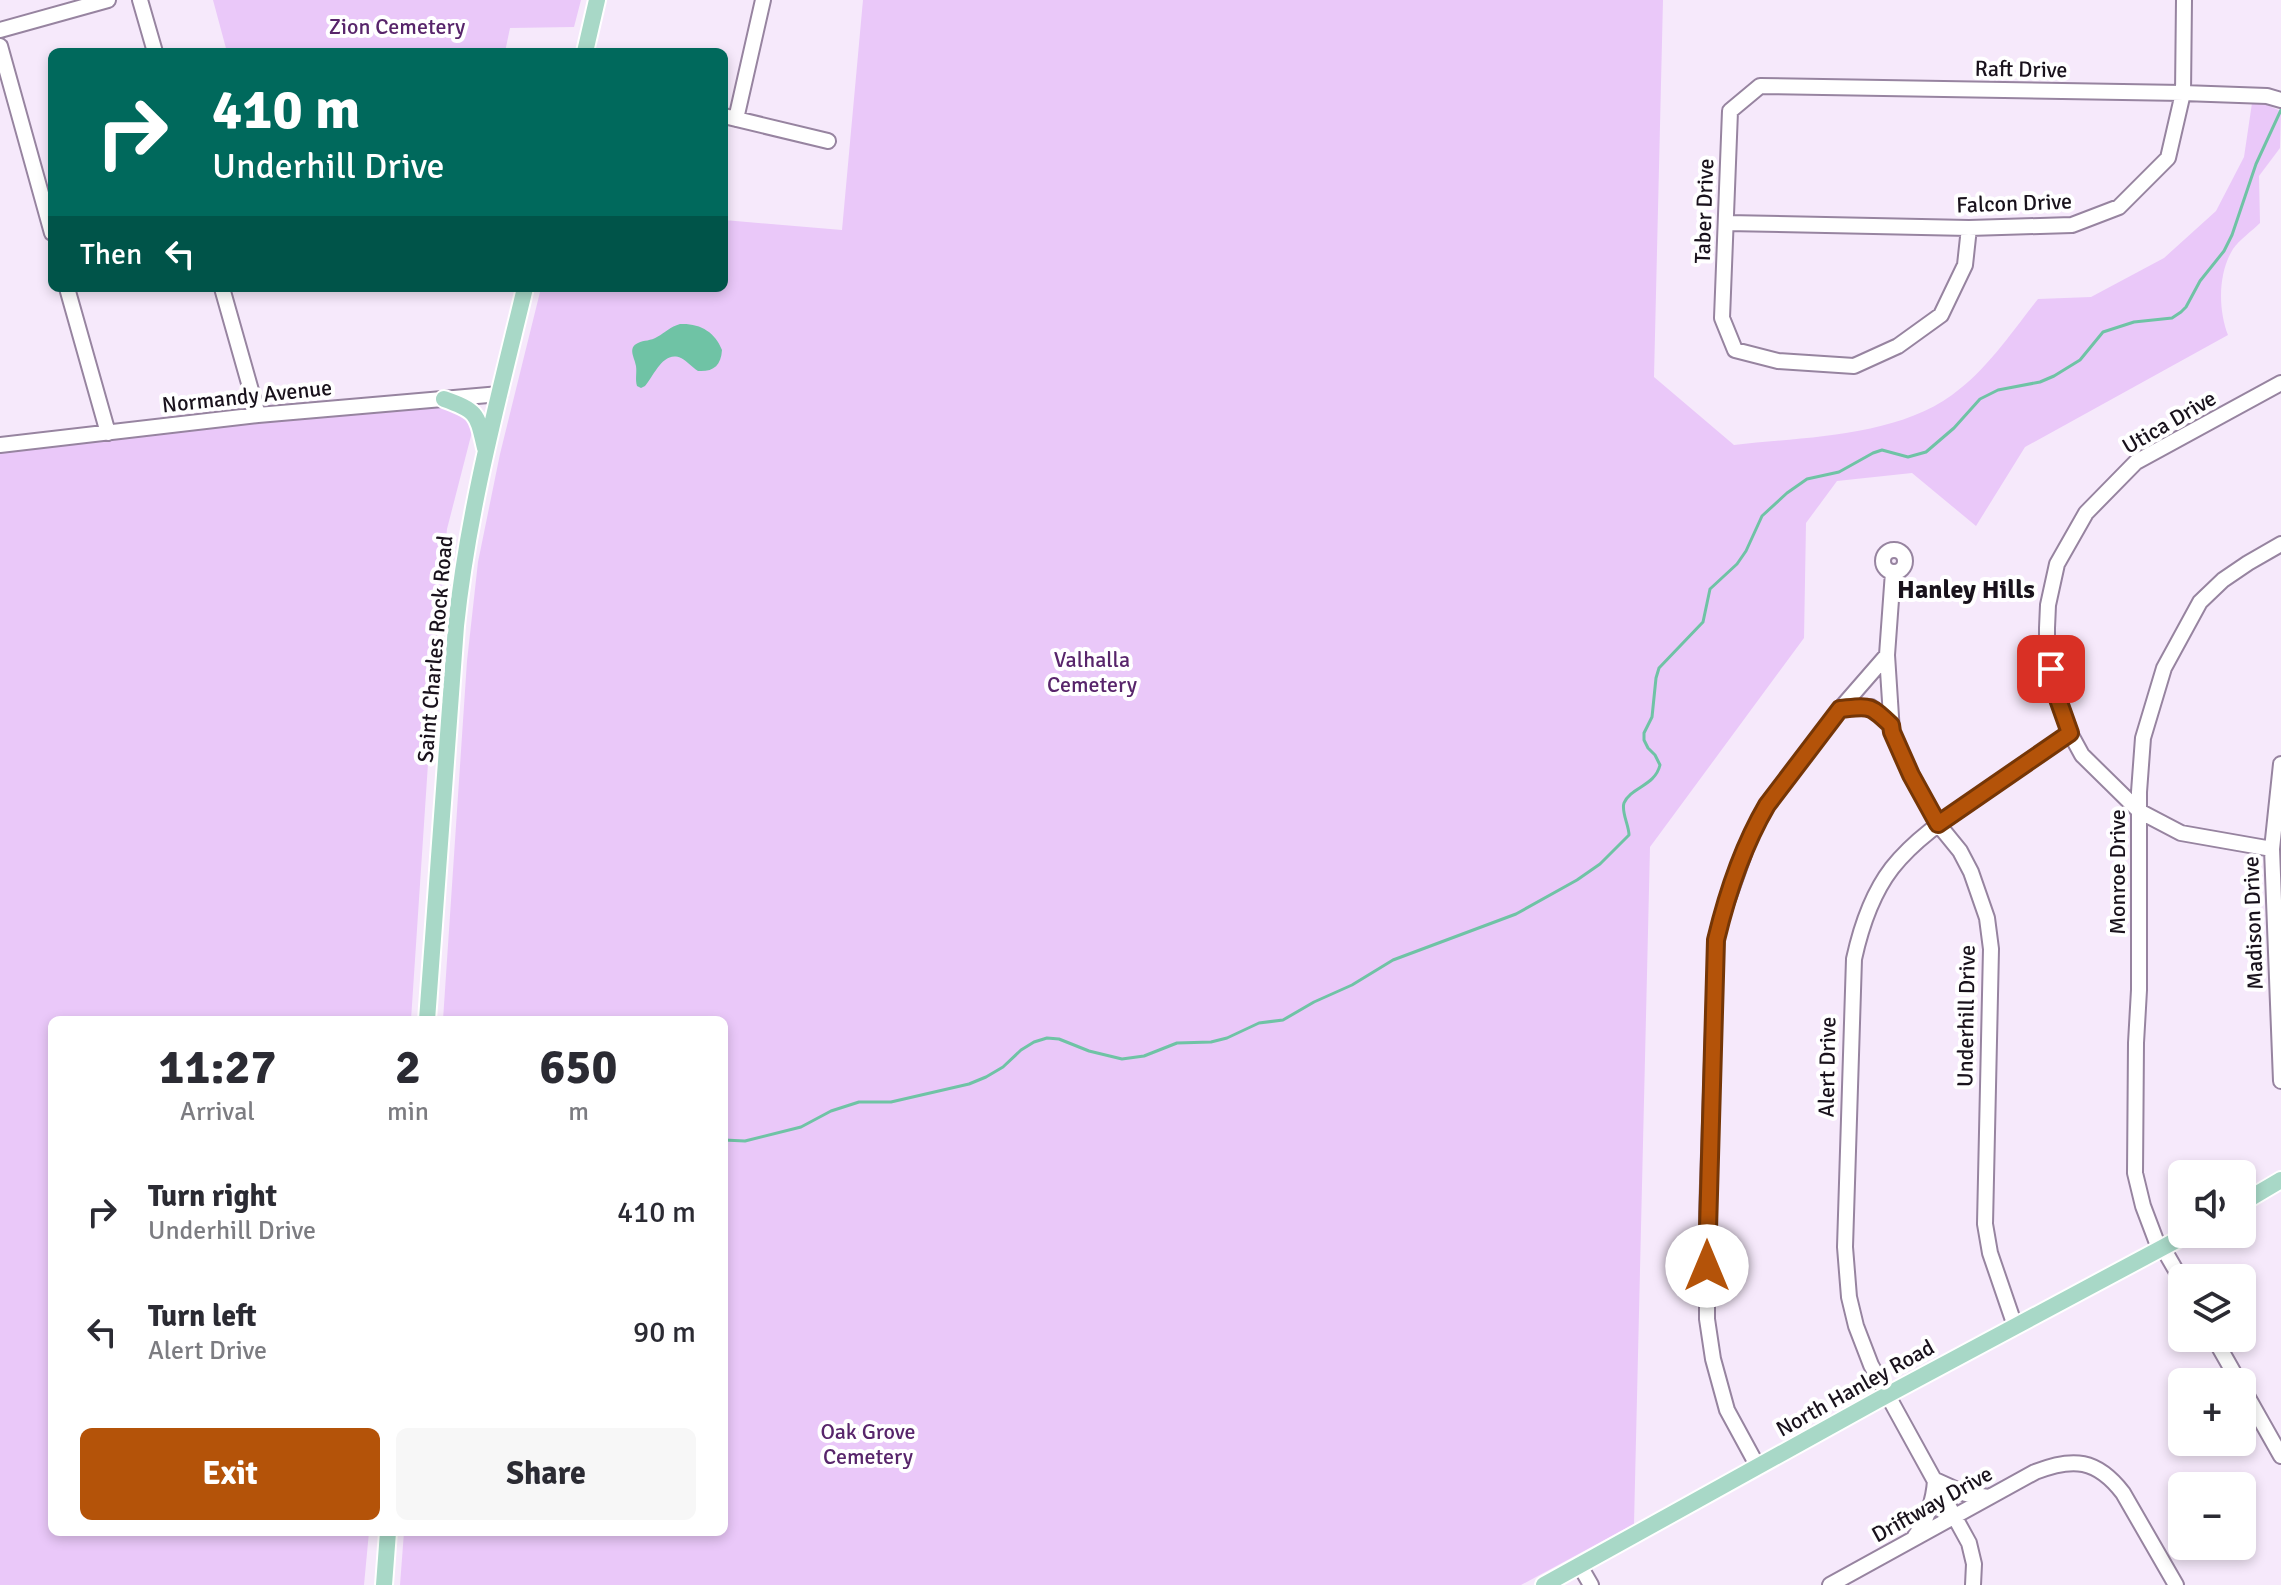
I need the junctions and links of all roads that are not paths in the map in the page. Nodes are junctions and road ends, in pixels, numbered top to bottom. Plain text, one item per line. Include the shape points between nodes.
1 (108, 0) edge
2 (140, 0) edge
3 (597, 0) edge
4 (763, 0) edge
5 (2184, 0) edge
6 (0, 30) edge
7 (0, 46) edge
8 (154, 48) edge
9 (586, 48) edge
10 (1760, 86) joint
11 (2183, 93) junction
12 (2278, 99) edge
13 (730, 117) edge
14 (828, 141) dead end
15 (48, 219) edge
16 (1727, 223) junction
17 (1969, 228) junction
18 (68, 292) edge
19 (223, 292) edge
20 (524, 292) edge
21 (2281, 383) edge
22 (500, 394) junction
23 (444, 399) junction
24 (258, 415) junction
25 (108, 433) junction
26 (0, 445) edge
27 (485, 449) junction
28 (2281, 544) edge
29 (1893, 572) dead end
30 (1887, 655) junction
31 (1840, 709) junction
32 (1891, 725) junction
33 (2070, 733) junction
34 (2281, 764) edge
35 (2139, 811) junction
36 (1938, 824) junction
37 (2272, 849) junction
38 (427, 1016) edge
39 (2281, 1081) edge
40 (2281, 1180) edge
41 (2256, 1195) edge
42 (2168, 1246) edge
43 (2162, 1250) junction
44 (2171, 1264) edge
45 (2015, 1326) junction
46 (1887, 1395) junction
47 (2256, 1412) edge
48 (2281, 1456) edge
49 (1758, 1467) junction
50 (1935, 1480) junction
51 (1989, 1497) junction
52 (1955, 1516) junction
53 (388, 1536) edge
54 (1909, 1541) junction
55 (1580, 1566) junction
56 (2174, 1584) edge
57 (384, 1585) edge
58 (1544, 1585) edge
59 (1591, 1585) edge
60 (1830, 1585) edge
61 (1973, 1585) edge

1 - 6 street
2 - 8 street
3 - 9 main road
4 - 13 street
5 - 11 street, Falcon Drive
7 - 15 street
10 - 11 street, Raft Drive
10 - 16 street, Taber Drive via 1730,111
11 - 12 street, Raft Drive
11 - 17 street, Falcon Drive via 2168,158 2119,207 2072,225
13 - 14 street
16 - 17 street, Falcon Drive
16 - 17 street, Taber Drive via 1722,318 1735,350 1778,361 1854,366 1898,346 1941,315 1965,265
18 - 25 street
19 - 24 street
20 - 22 main road, Saint Charles Rock Road
21 - 33 street, Utica Drive via 2136,462 2086,513 2057,564 2048,605 2047,650
22 - 23 street, Normandy Avenue
22 - 27 main road, Saint Charles Rock Road
23 - 24 street, Normandy Avenue
23 - 27 main road via 468,407 478,420
24 - 25 street, Normandy Avenue
25 - 26 street, Normandy Avenue
27 - 38 main road, Saint Charles Rock Road via 456,626
28 - 35 street, Monroe Drive via 2223,580 2200,602 2164,668 2143,738
29 - 30 street, Underhill Drive
30 - 31 street
30 - 32 street, Underhill Drive
31 - 32 street via 1871,707
31 - 49 street via 1759,819 1716,940 1707,1319 1727,1410
32 - 36 street, Underhill Drive
33 - 35 street, Utica Drive via 2082,755
33 - 36 street, Alert Drive
34 - 37 street, Madison Drive
35 - 37 street, Utica Drive via 2181,833
35 - 43 street, Monroe Drive via 2135,1173
36 - 45 street, Underhill Drive via 1971,872 1987,918 1991,949 1985,1224
36 - 46 street, Alert Drive via 1891,869 1865,919 1854,959 1845,1269 1861,1342
37 - 39 street, Madison Drive
40 - 41 main road
42 - 43 main road, North Hanley Road
43 - 44 street, Monroe Drive
43 - 45 main road, North Hanley Road
45 - 46 main road, North Hanley Road
46 - 49 main road, North Hanley Road
46 - 50 street, Alert Drive
47 - 48 street
49 - 55 main road, North Hanley Road
50 - 51 street via 1966,1494
50 - 52 street, Alert Drive
50 - 54 street via 1926,1518
51 - 52 street, Driftway Drive
51 - 56 street, Driftway Drive via 2056,1464 2098,1468 2123,1493
52 - 54 street, Driftway Drive
52 - 61 street, Alert Drive via 1973,1555
53 - 57 main road
54 - 60 street, Driftway Drive
55 - 58 main road, North Hanley Road
55 - 59 street

